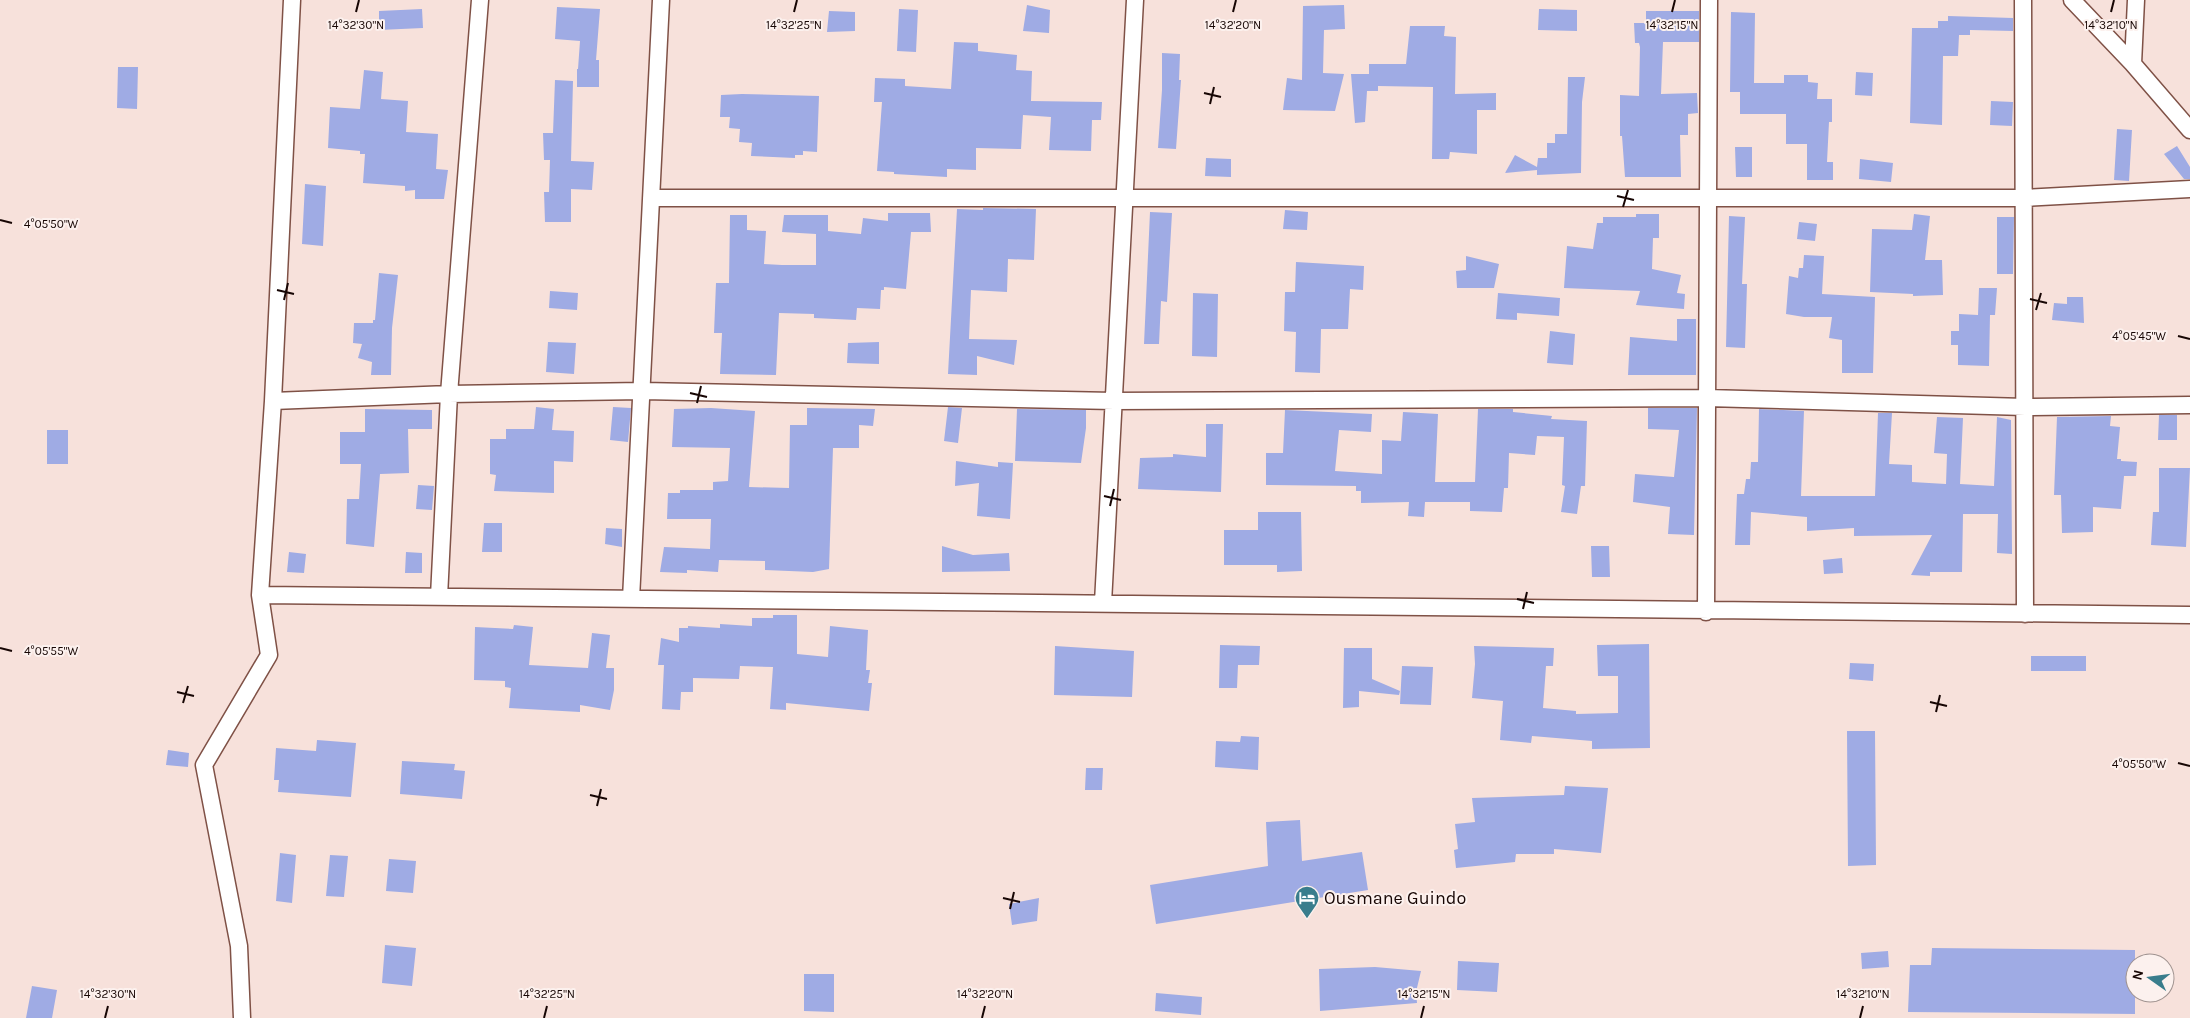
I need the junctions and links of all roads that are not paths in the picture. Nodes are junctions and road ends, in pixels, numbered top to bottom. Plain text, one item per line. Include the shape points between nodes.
1 (292, 0) edge
2 (480, 0) edge
3 (661, 0) edge
4 (1135, 0) edge
5 (1709, 0) edge
6 (2023, 0) edge
7 (2072, 0) edge
8 (2136, 0) edge
9 (2133, 64) junction
10 (2190, 130) edge
11 (2190, 189) edge
12 (651, 198) junction
13 (1125, 198) junction
14 (1708, 198) junction
15 (2024, 198) junction
16 (643, 391) junction
17 (449, 394) junction
18 (1707, 398) junction
19 (273, 401) junction
20 (1114, 401) junction
21 (2190, 405) edge
22 (2025, 407) junction
23 (260, 595) junction
24 (439, 597) junction
25 (631, 599) junction
26 (1103, 603) junction
27 (1706, 612) junction
28 (2025, 614) junction
29 (2190, 615) edge
30 (242, 1018) edge

1 - 19 street
2 - 17 street
3 - 12 street
4 - 13 street
5 - 14 street
6 - 15 street
7 - 9 street
8 - 9 street
9 - 10 street
11 - 15 street
12 - 13 street
12 - 16 street
13 - 14 street
13 - 20 street
14 - 15 street
14 - 18 street
15 - 22 street
16 - 17 street
16 - 20 street
16 - 25 street
17 - 19 street
17 - 24 street
18 - 20 street
18 - 22 street
18 - 27 street
19 - 23 street
20 - 26 street
21 - 22 street
22 - 28 street
23 - 24 street
23 - 30 street via 269,655 204,765 239,946
24 - 25 street
25 - 26 street
26 - 27 street
27 - 28 street
28 - 29 street

